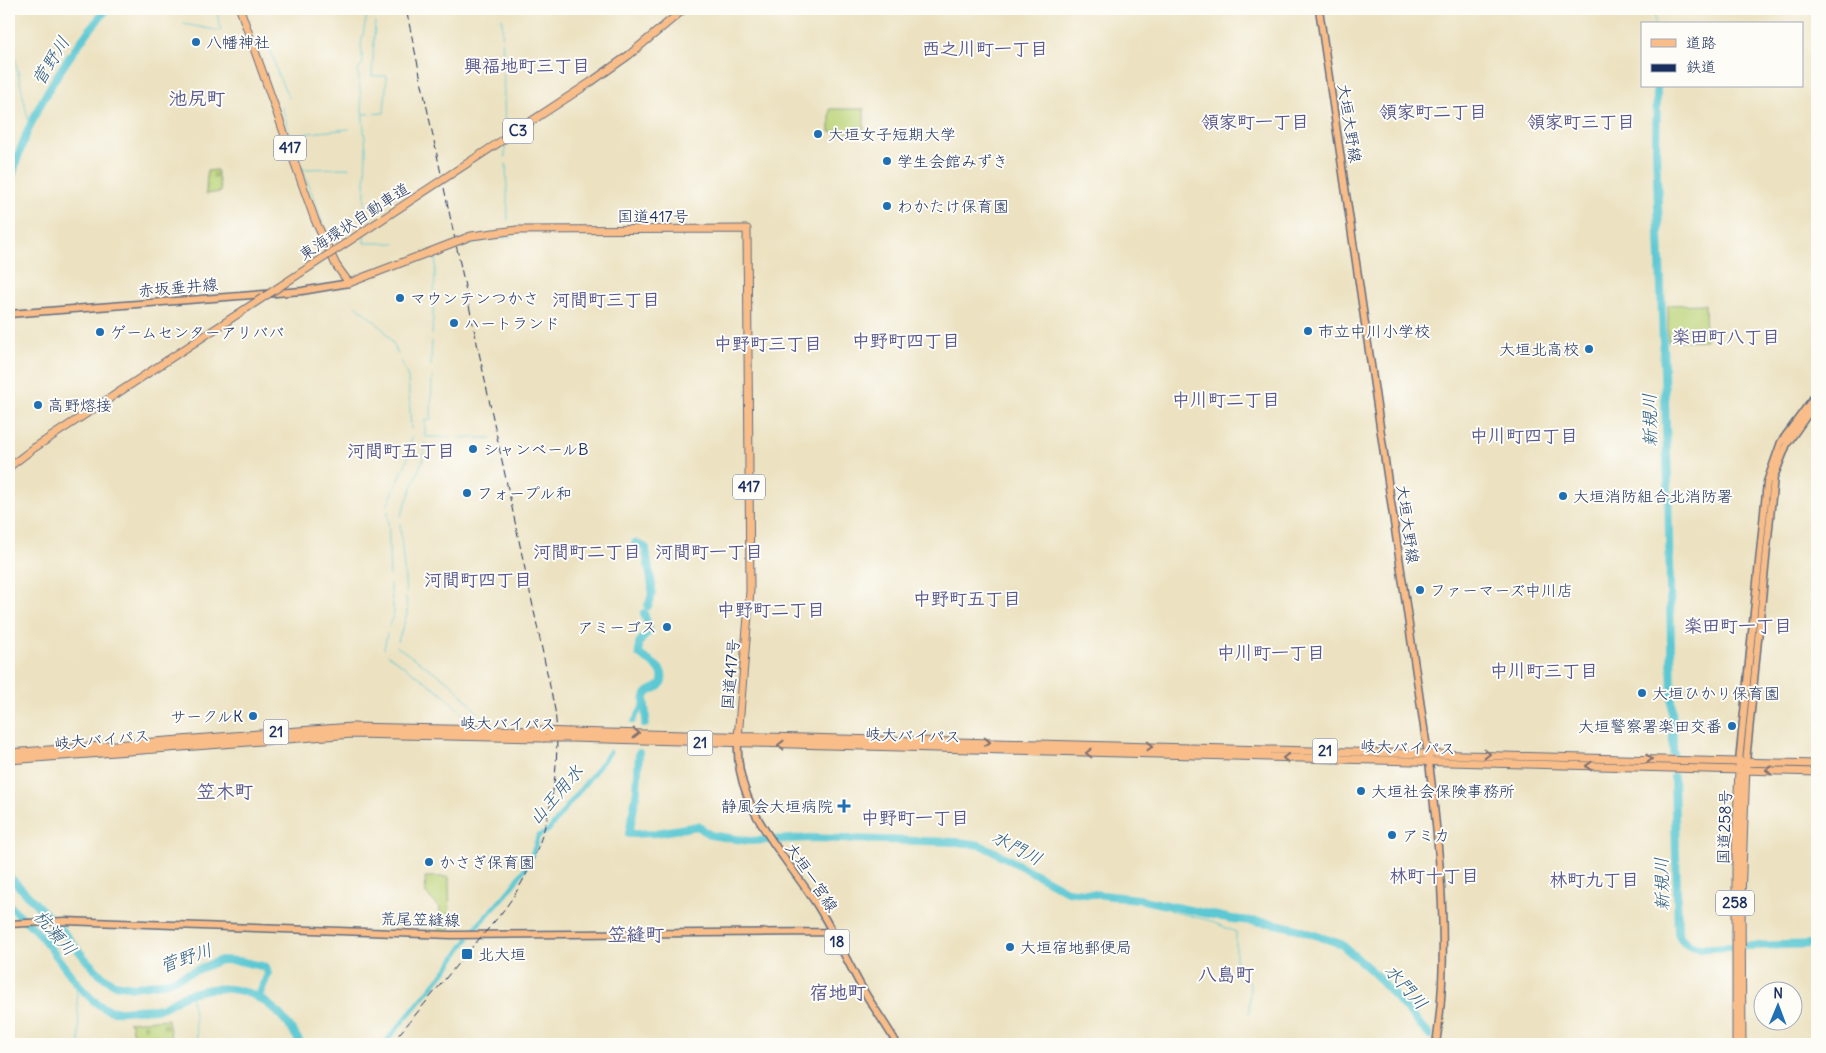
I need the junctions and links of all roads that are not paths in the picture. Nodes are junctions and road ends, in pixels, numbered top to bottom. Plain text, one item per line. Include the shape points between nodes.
1 (240, 9) edge
2 (684, 9) edge
3 (1319, 9) edge
4 (349, 283) junction
5 (9, 314) edge
6 (1817, 393) edge
7 (1817, 401) edge
8 (9, 466) edge
9 (570, 735) junction
10 (738, 735) junction
11 (832, 742) junction
12 (738, 744) junction
13 (1428, 754) junction
14 (9, 756) edge
15 (1430, 762) junction
16 (1817, 764) edge
17 (1743, 766) junction
18 (1817, 772) edge
19 (9, 924) edge
20 (832, 932) junction
21 (897, 1044) edge
22 (1436, 1044) edge
23 (1736, 1044) edge
24 (1742, 1044) edge

1 - 4 highway, 417 via 315,220 336,265
2 - 8 highway, 東海環状自動車道 / C3, bridge via 592,82
3 - 13 main road, 大垣大野線
4 - 5 main road, 赤坂垂井線 via 302,292
4 - 10 highway, 国道417号 / 417, bridge via 471,236 517,230 747,229 750,592
6 - 17 main road via 1780,442 1767,482
7 - 17 main road via 1787,444 1774,477
9 -> 10 highway, 岐大バイパス / 21
9 - 12 highway, 岐大バイパス / 21
9 - 14 highway, 岐大バイパス / 21, bridge via 353,734
10 - 11 highway, 岐大バイパス / 21
10 - 12 highway, 国道417号 / 417
11 -> 12 highway, 岐大バイパス / 21
11 -> 13 highway, 岐大バイパス / 21
15 -> 11 highway, 岐大バイパス / 21
12 - 20 main road, 大垣一宮線 / 18 via 738,768 744,788 772,843
13 - 15 main road, 大垣大野線
13 -> 17 highway, 岐大バイパス / 21
17 -> 15 highway, 岐大バイパス / 21
15 - 22 main road, 大垣大野線 via 1438,844 1443,975
16 - 17 highway, 岐大バイパス / 21
18 -> 17 highway, 岐大バイパス / 21
17 - 23 highway, 国道258号 / 258 via 1736,852
17 - 24 highway, 国道258号 / 258
19 - 20 main road, 荒尾笠縫線 via 60,921 451,935
20 - 21 main road, 大垣一宮線 / 18

